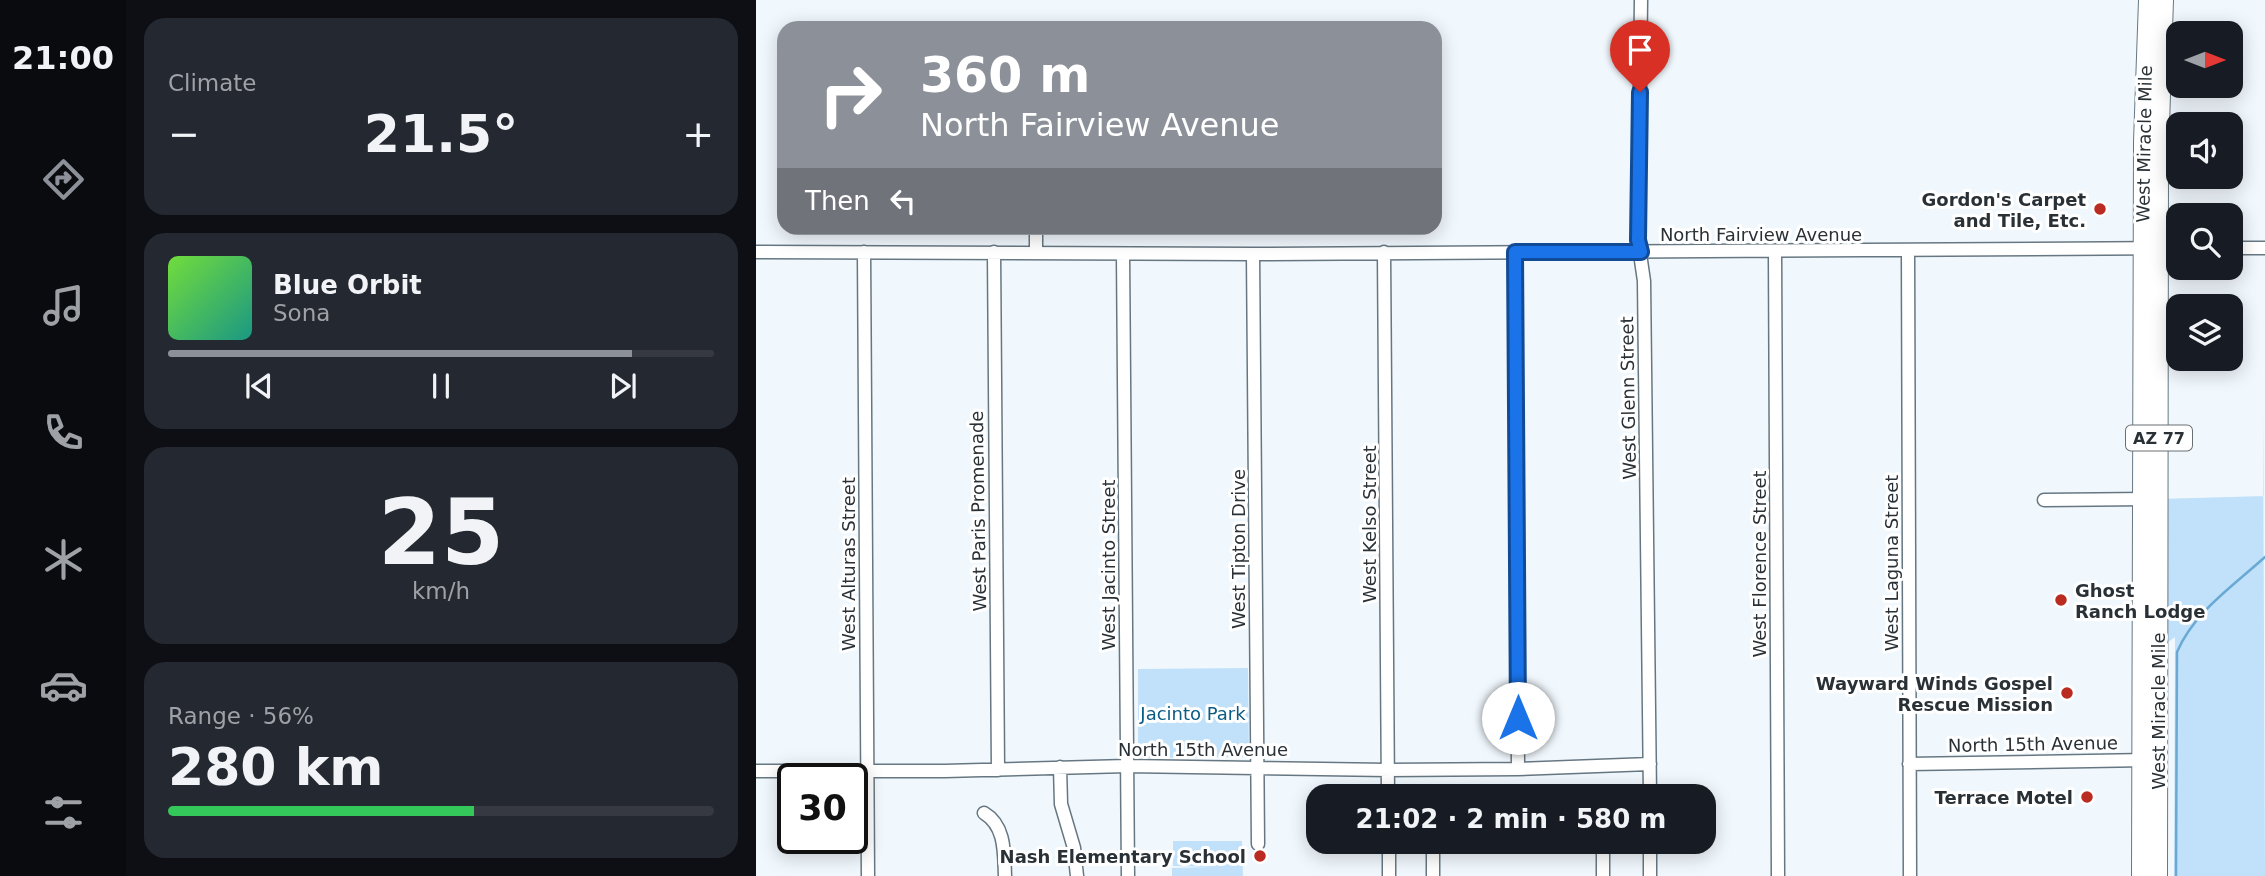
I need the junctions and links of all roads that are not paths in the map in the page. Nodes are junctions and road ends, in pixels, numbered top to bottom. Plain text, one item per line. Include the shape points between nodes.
1 (1641, 0) edge
2 (2148, 0) edge
3 (2164, 0) edge
4 (1036, 235) edge
5 (2151, 248) junction
6 (2166, 248) edge
7 (2243, 248) edge
8 (2265, 248) edge
9 (1908, 250) junction
10 (756, 252) edge
11 (864, 252) junction
12 (994, 252) junction
13 (1515, 252) junction
14 (1641, 252) junction
15 (1775, 252) junction
16 (1035, 253) junction
17 (1384, 253) junction
18 (1123, 254) junction
19 (1253, 254) junction
20 (2150, 499) junction
21 (2044, 500) dead end
22 (2150, 760) junction
23 (868, 763) edge
24 (1650, 764) junction
25 (1909, 764) junction
26 (1127, 766) junction
27 (1257, 766) junction
28 (1060, 767) junction
29 (1388, 769) junction
30 (1518, 769) junction
31 (998, 770) junction
32 (756, 771) edge
33 (777, 771) edge
34 (868, 772) joint
35 (1388, 784) edge
36 (1650, 784) edge
37 (985, 813) dead end
38 (1258, 844) dead end
39 (1388, 854) edge
40 (1433, 854) edge
41 (1603, 854) edge
42 (1650, 854) edge
43 (869, 876) edge
44 (1005, 876) edge
45 (1077, 876) edge
46 (1128, 876) edge
47 (1389, 876) edge
48 (1433, 876) edge
49 (1603, 876) edge
50 (1650, 876) edge
51 (1778, 876) edge
52 (1910, 876) edge
53 (2141, 876) edge
54 (2158, 876) edge

1 - 14 street, West Glenn Street
2 - 5 highway, West Miracle Mile / AZ 77
3 - 5 highway, West Miracle Mile / AZ 77
4 - 16 street
5 - 6 street, North Fairview Avenue
5 - 9 street, North Fairview Avenue
5 - 20 highway, West Miracle Mile / AZ 77
7 - 8 street
9 - 15 street, North Fairview Avenue
9 - 25 street, West Laguna Street via 1915,557
10 - 11 street, North Fairview Avenue
11 - 12 street, North Fairview Avenue
11 - 23 street, West Alturas Street
12 - 16 street, North Fairview Avenue
12 - 31 street, West Paris Promenade
13 - 14 street, North Fairview Avenue
13 - 17 street, North Fairview Avenue
13 - 30 street
14 - 15 street, North Fairview Avenue
14 - 24 street, West Glenn Street
15 - 51 street, West Florence Street
16 - 18 street, North Fairview Avenue
17 - 19 street, North Fairview Avenue
17 - 29 street, West Kelso Street
18 - 19 street, North Fairview Avenue
18 - 26 street, West Jacinto Street
19 - 27 street, West Tipton Drive
20 - 21 street
20 - 22 highway, West Miracle Mile / AZ 77
22 - 25 street, North 15th Avenue
22 - 53 highway, West Miracle Mile / AZ 77
22 - 54 highway, West Miracle Mile / AZ 77
24 - 30 street, North 15th Avenue
24 - 36 street, West Glenn Street
25 - 52 street, West Laguna Street
26 - 27 street, North 15th Avenue
26 - 28 street, North 15th Avenue
26 - 46 street, West Jacinto Street
27 - 29 street, North 15th Avenue
27 - 38 street, West Tipton Drive
28 - 31 street, North 15th Avenue
28 - 45 street via 1061,804
29 - 30 street, North 15th Avenue
29 - 35 street, West Kelso Street
31 - 34 street, North 15th Avenue
32 - 33 street, North 15th Avenue
34 - 43 street, West Alturas Street
37 - 44 street via 997,824 1002,838
39 - 47 street
40 - 48 street
41 - 49 street
42 - 50 street

